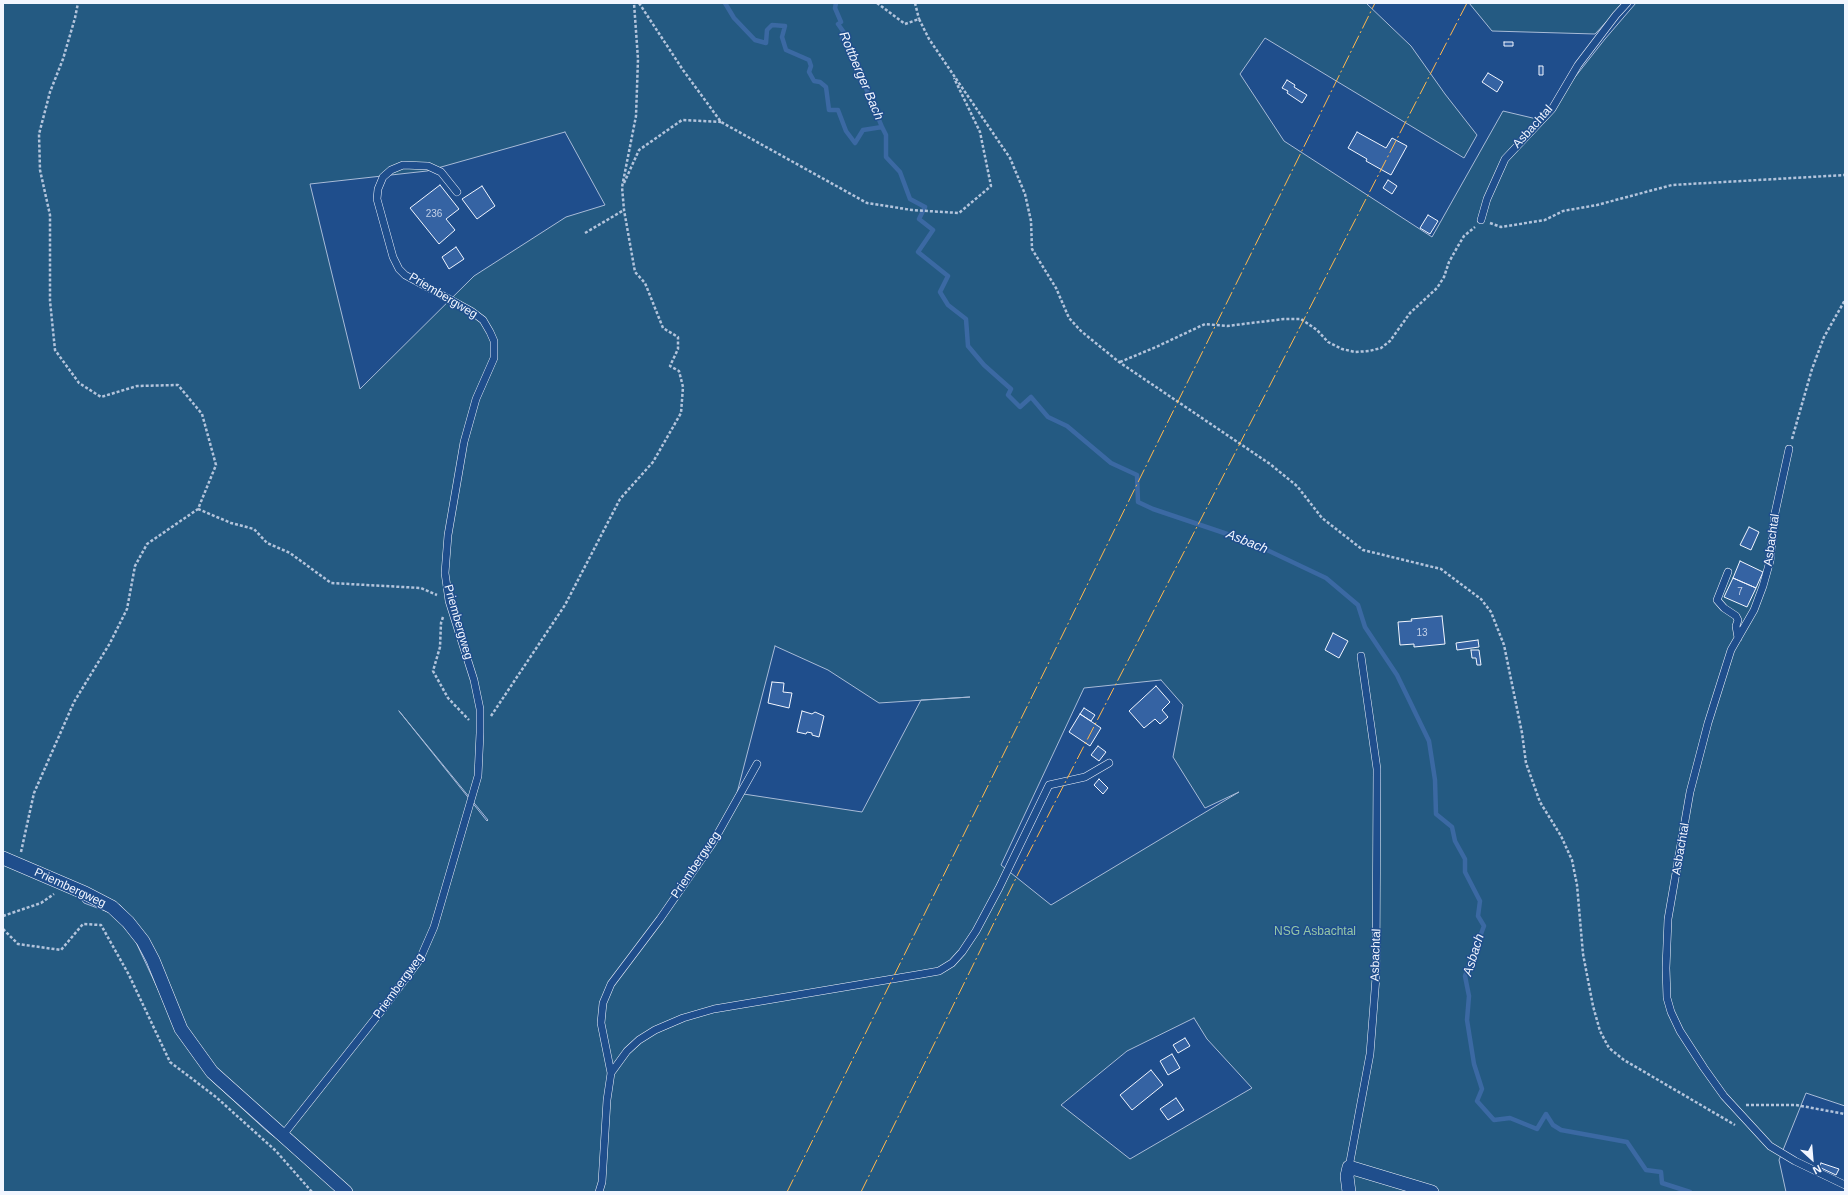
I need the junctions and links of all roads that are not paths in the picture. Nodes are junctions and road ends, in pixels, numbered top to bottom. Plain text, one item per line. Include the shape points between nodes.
1 (1627, 3) edge
2 (458, 192) dead end
3 (1481, 220) road end
4 (1789, 449) road end
5 (1728, 572) dead end
6 (1738, 638) junction
7 (1361, 656) dead end
8 (1109, 763) dead end
9 (758, 764) dead end
10 (3, 858) edge
11 (611, 1073) junction
12 (283, 1135) junction
13 (1349, 1166) junction
14 (1845, 1185) edge
15 (346, 1192) edge
16 (599, 1192) edge
17 (1349, 1192) edge
18 (1432, 1192) edge

1 - 3 lane, Asbachtal via 1578,65 1552,110 1505,159 1487,199
2 - 12 lane, Priembergweg via 441,172 428,166 403,165 383,177 377,199 393,257 399,268 405,275 483,320 494,341 494,358 476,398 464,442 448,535 445,574 449,601 474,680 480,709 478,776 450,877 428,943 420,959
4 - 6 lane, Asbachtal via 1775,513 1770,561 1754,610
5 - 6 lane via 1717,600 1736,616
6 - 14 lane, Asbachtal via 1708,723 1690,792 1668,919 1667,998 1680,1031 1724,1096 1770,1146
7 - 13 lane, Asbachtal via 1377,769 1376,969 1370,1054
8 - 11 lane via 1085,777 1049,785 993,900 976,931 952,963 922,974 714,1009 683,1018 639,1040 627,1051
9 - 11 lane, Priembergweg via 712,844 611,984 603,1003 600,1023
10 - 12 street, Priembergweg via 112,907 128,922 143,941 153,960 181,1028 195,1051 212,1072
11 - 16 lane, Priembergweg
12 - 15 street, Priembergweg
13 - 17 street
13 - 18 street

